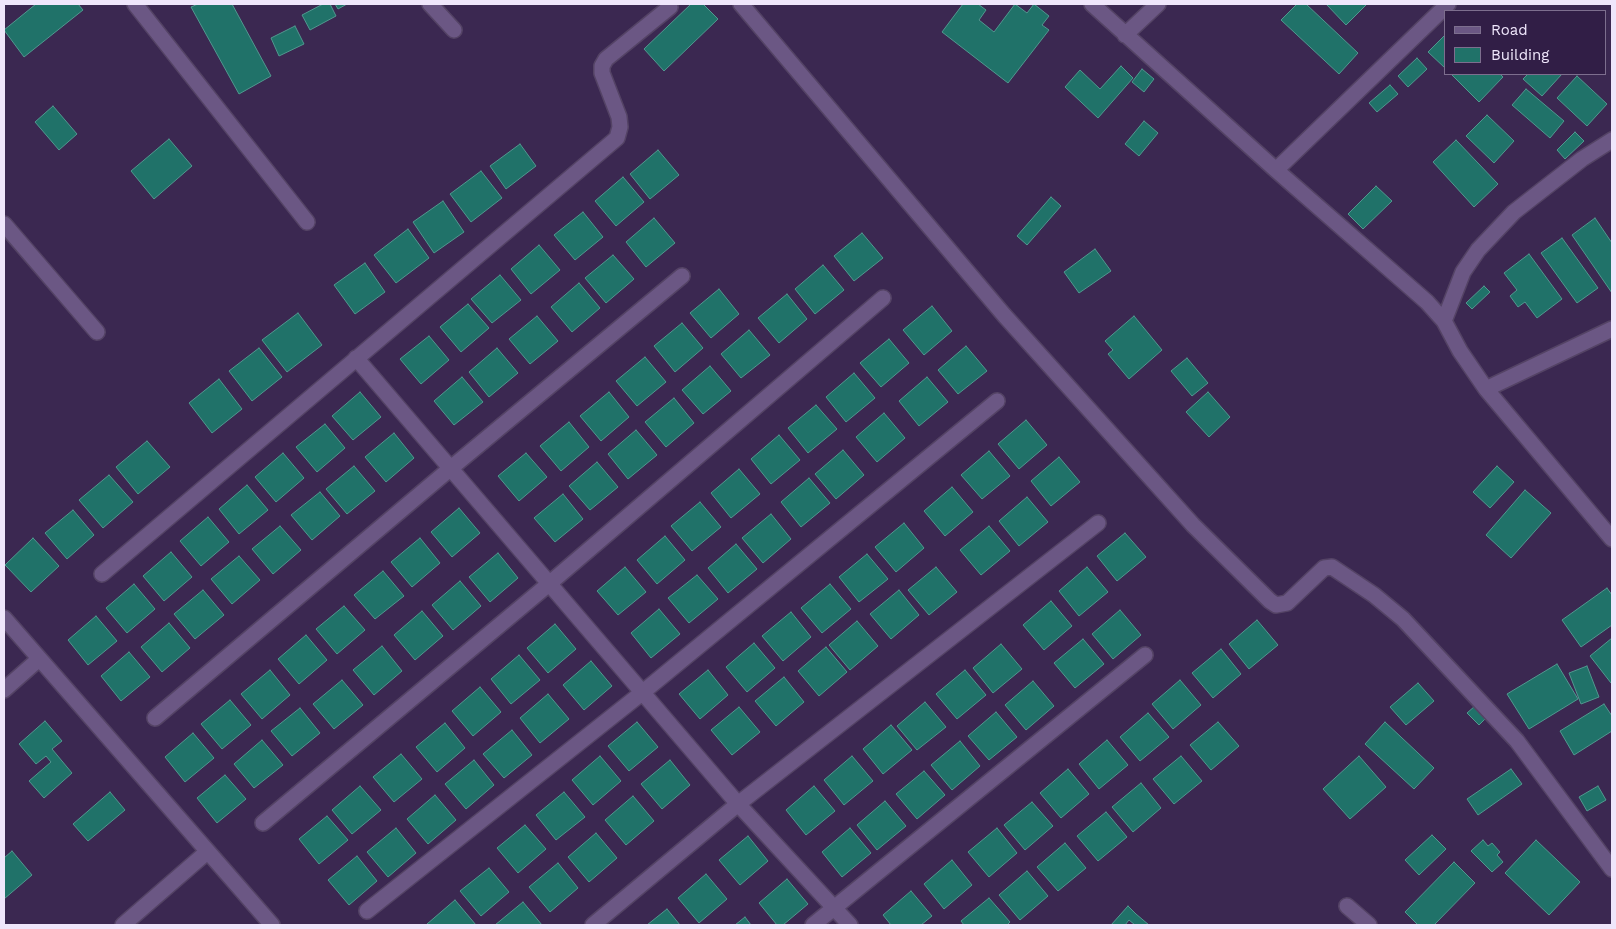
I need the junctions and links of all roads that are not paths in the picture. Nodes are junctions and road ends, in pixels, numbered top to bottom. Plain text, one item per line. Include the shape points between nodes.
1 (135, 4) edge
2 (430, 4) edge
3 (741, 4) edge
4 (1092, 4) edge
5 (1158, 4) edge
6 (1448, 4) edge
7 (670, 7) dead end
8 (454, 30) dead end
9 (1125, 35) junction
10 (1612, 140) edge
11 (1276, 170) junction
12 (307, 222) dead end
13 (4, 224) edge
14 (682, 276) dead end
15 (883, 298) dead end
16 (1444, 321) junction
17 (1612, 329) edge
18 (97, 332) dead end
19 (356, 358) junction
20 (1486, 389) junction
21 (997, 401) dead end
22 (450, 468) junction
23 (1098, 523) dead end
24 (1612, 540) edge
25 (102, 574) dead end
26 (550, 583) junction
27 (4, 618) edge
28 (1144, 655) dead end
29 (39, 659) junction
30 (4, 690) edge
31 (643, 692) junction
32 (155, 718) dead end
33 (738, 804) junction
34 (263, 823) dead end
35 (207, 852) junction
36 (1612, 869) edge
37 (1347, 906) dead end
38 (834, 908) junction
39 (367, 911) dead end
40 (123, 925) edge
41 (272, 925) edge
42 (593, 925) edge
43 (813, 925) edge
44 (850, 925) edge
45 (1369, 925) edge

1 - 12 street
2 - 8 street
3 - 36 street via 1004,315 1193,525 1276,605 1287,603 1324,568 1332,567 1374,595 1403,619 1517,741
4 - 9 street
5 - 9 street
6 - 11 street
7 - 19 street via 606,59 602,66 619,117 617,138
9 - 11 street
10 - 16 street via 1514,212 1478,250 1463,272
11 - 16 street
13 - 18 street
14 - 22 street
15 - 26 street
16 - 20 street via 1460,352
17 - 20 street
19 - 22 street
19 - 25 street
20 - 24 street
21 - 31 street
22 - 26 street
22 - 32 street
23 - 33 street
26 - 31 street
26 - 34 street
27 - 29 street
28 - 38 street
29 - 30 street
29 - 35 street
31 - 33 street
31 - 39 street
33 - 38 street
33 - 42 street
35 - 40 street
35 - 41 street
37 - 45 street
38 - 43 street
38 - 44 street

